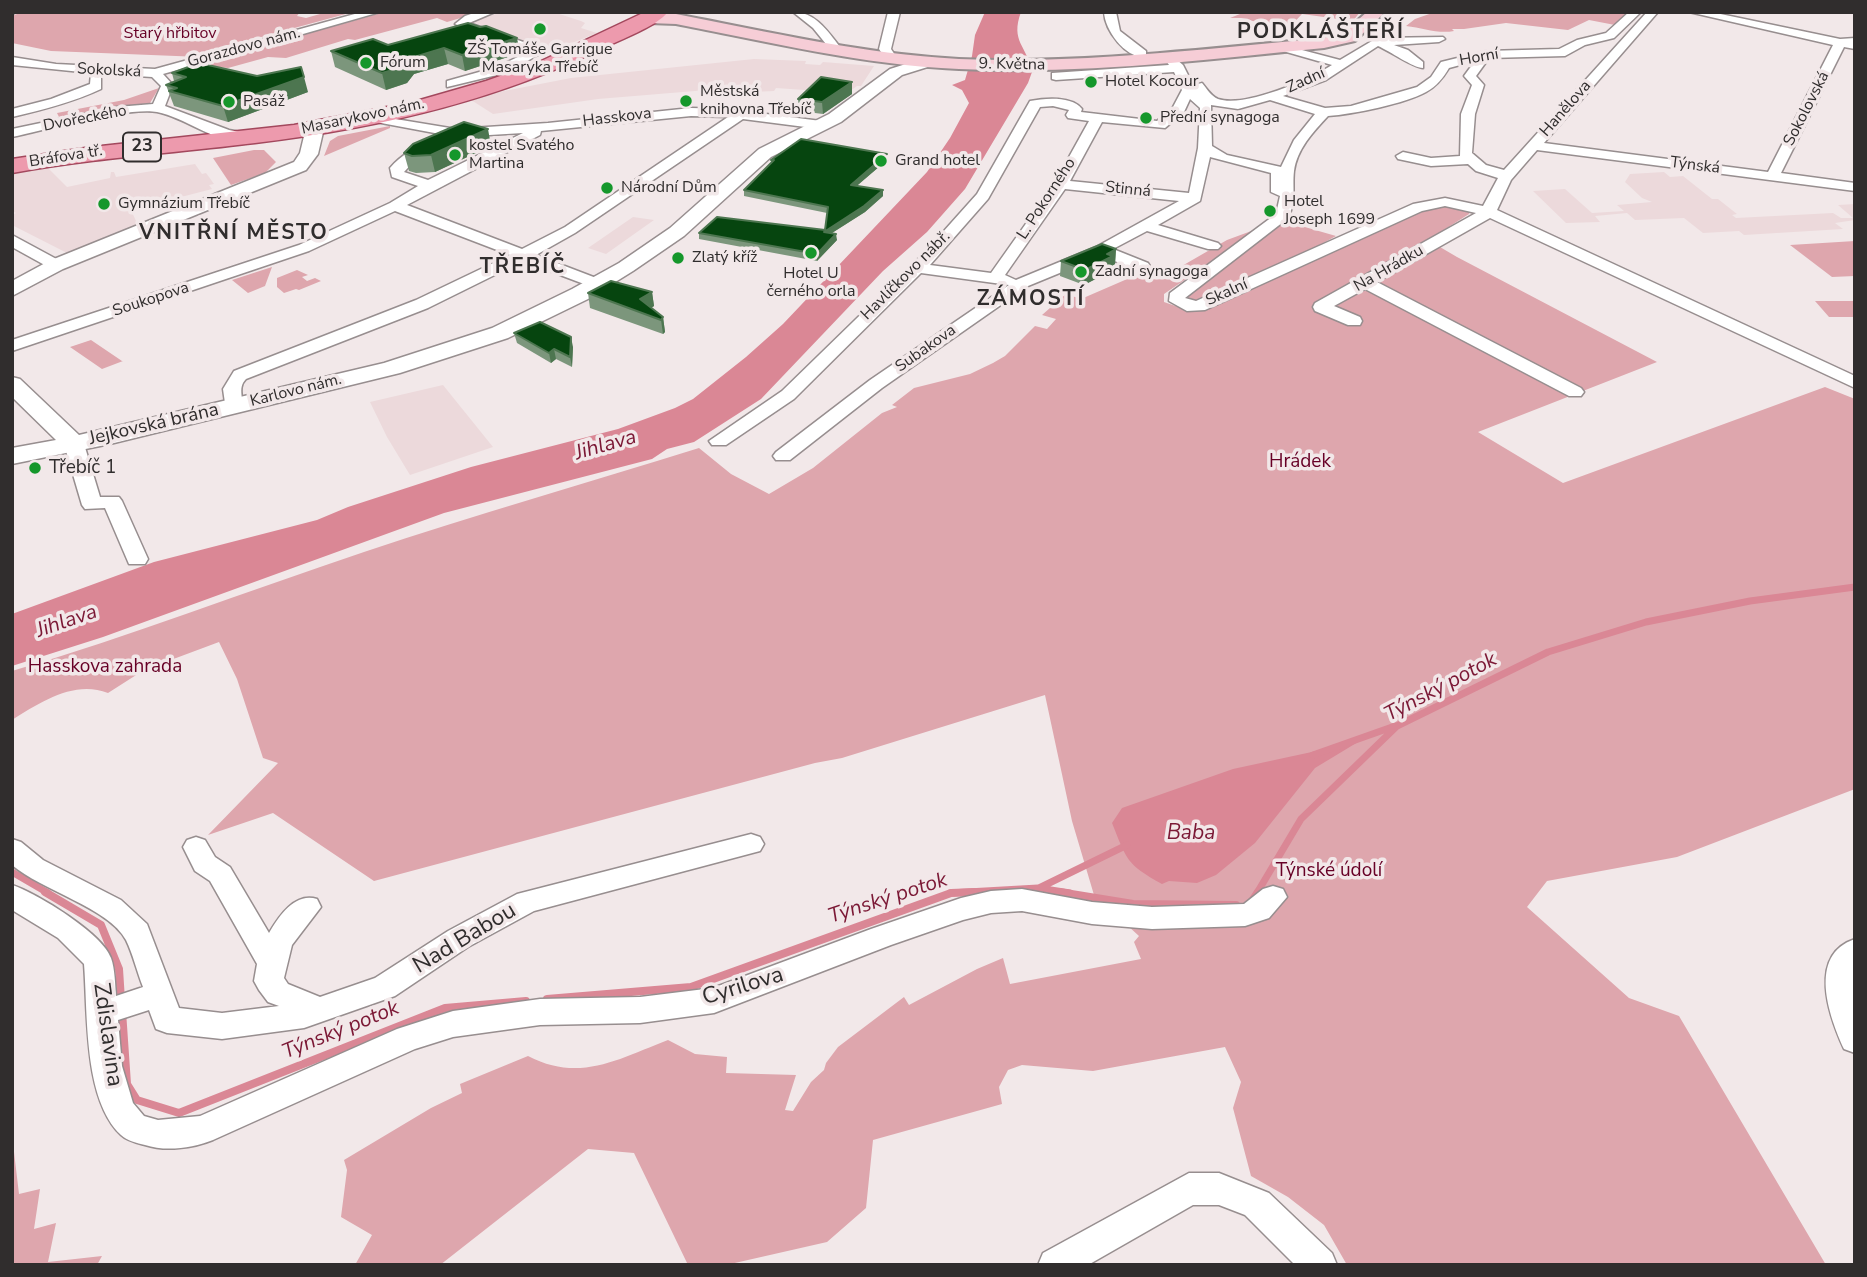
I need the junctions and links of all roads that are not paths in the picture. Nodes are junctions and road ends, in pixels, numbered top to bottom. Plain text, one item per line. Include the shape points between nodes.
1 (374, 12) edge
2 (490, 12) edge
3 (798, 12) edge
4 (894, 12) edge
5 (1111, 12) edge
6 (1377, 12) edge
7 (1636, 12) edge
8 (1653, 12) edge
9 (1694, 12) edge
10 (1685, 13) edge
11 (1704, 14) edge
12 (665, 17) edge
13 (618, 33) junction
14 (1349, 37) junction
15 (1439, 39) dead end
16 (1855, 40) edge
17 (1377, 42) junction
18 (1840, 43) junction
19 (1855, 46) edge
20 (834, 47) junction
21 (1287, 48) junction
22 (1142, 54) junction
23 (1486, 55) junction
24 (872, 56) junction
25 (1167, 60) junction
26 (12, 61) edge
27 (1095, 64) junction
28 (1340, 64) junction
29 (894, 65) junction
30 (1419, 65) dead end
31 (103, 71) junction
32 (1064, 72) junction
33 (155, 73) junction
34 (451, 84) dead end
35 (1194, 90) junction
36 (1268, 97) junction
37 (159, 108) junction
38 (1130, 110) dead end
39 (1324, 112) junction
40 (12, 113) edge
41 (740, 115) junction
42 (370, 117) junction
43 (1097, 119) junction
44 (1120, 122) junction
45 (821, 125) junction
46 (548, 127) junction
47 (315, 128) junction
48 (293, 131) junction
49 (12, 133) edge
50 (456, 133) junction
51 (246, 137) junction
52 (1535, 146) junction
53 (1205, 148) junction
54 (1403, 156) dead end
55 (12, 158) edge
56 (1469, 160) junction
57 (38, 161) junction
58 (12, 166) edge
59 (290, 170) junction
60 (1506, 175) junction
61 (1773, 176) junction
62 (1061, 184) junction
63 (430, 186) junction
64 (1855, 187) edge
65 (1195, 198) junction
66 (1289, 202) junction
67 (395, 206) junction
68 (1489, 212) junction
69 (1146, 226) junction
70 (12, 240) edge
71 (1213, 246) dead end
72 (1101, 250) junction
73 (523, 255) junction
74 (56, 265) junction
75 (1142, 266) dead end
76 (918, 268) junction
77 (995, 278) junction
78 (1022, 283) junction
79 (1366, 283) junction
80 (598, 284) junction
81 (12, 290) edge
82 (1354, 321) dead end
83 (12, 346) edge
84 (1855, 383) edge
85 (12, 384) edge
86 (1575, 392) dead end
87 (233, 407) junction
88 (719, 440) dead end
89 (74, 444) junction
90 (12, 456) edge
91 (783, 456) dead end
92 (137, 559) dead end
93 (751, 844) dead end
94 (196, 846) dead end
95 (12, 849) edge
96 (12, 896) edge
97 (1273, 897) dead end
98 (307, 907) dead end
99 (1855, 951) edge
100 (271, 962) junction
101 (131, 1004) junction
102 (303, 1015) junction
103 (1855, 1040) edge
104 (174, 1135) joint
105 (1055, 1265) edge
106 (1320, 1265) edge

1 - 33 street, Gorazdovo nám.
2 - 34 street via 461,24 534,54 501,70
3 - 20 street
4 - 29 street via 884,49
5 - 22 street via 1110,22 1120,38
6 - 14 main road
7 - 23 street, Horní via 1609,36 1561,53
8 - 52 street, Hanělova
9 - 11 street
10 - 11 street
11 - 18 street
12 - 13 main road, Masarykovo nám.
12 - 13 main road via 651,26
12 - 20 main road
12 - 24 main road
13 - 42 main road, Masarykovo nám. via 545,67 478,90
14 - 17 street
14 - 21 main road
15 - 17 street, Zadní
16 - 18 street
17 - 28 street, Zadní
17 - 30 street
18 - 19 street
18 - 61 street, Sokolovská
20 - 24 main road
21 - 25 main road, 9. Května
21 - 28 street, Zadní
22 - 25 street
22 - 27 street via 1100,58
23 - 39 street, Horní via 1445,65 1430,85 1408,95 1352,110
23 - 56 street via 1470,76 1478,85 1468,114 1465,155
24 - 29 main road, 9. Května
25 - 27 main road, 9. Května
25 - 32 street
25 - 35 street
26 - 31 street, Sokolská
27 - 32 main road, 9. Května
28 - 36 street, Zadní
29 - 32 main road, 9. Května via 929,62
29 - 45 street, Karlovo nám.
31 - 33 street, Sokolská
31 - 40 street via 95,76 97,86 59,102
33 - 37 street, Sokolská via 167,85
35 - 36 street, Zadní via 1230,106
35 - 44 street via 1160,125
35 - 53 street via 1206,107
36 - 39 street
37 - 49 street, Dvořeckého via 117,111
37 - 51 street
38 - 44 street
39 - 66 street via 1289,158
41 - 45 street
41 - 46 street, Hasskova via 661,113
41 - 73 street, Karlovo nám. via 570,230
42 - 47 main road, Masarykovo nám.
42 - 50 street, Hasskova
43 - 44 street
43 - 62 street, L. Pokorného
43 - 76 street, Havlíčkovo nábř. via 1073,115 1074,107 1035,104 983,195
45 - 80 street, Karlovo nám. via 765,153 677,232
46 - 50 street, Hasskova
46 - 63 street, Soukopova
47 - 48 main road, Masarykovo nám.
47 - 59 street via 305,161
48 - 51 main road, Masarykovo nám.
48 - 59 street
50 - 63 street via 411,156 397,169 405,179
51 - 57 main road, Bráfova tř. / 23
52 - 60 street, Hanělova
52 - 61 street, Týnská
53 - 65 street
53 - 66 street via 1217,158 1261,163 1278,171 1280,200
54 - 56 street via 1431,162
55 - 57 street
56 - 60 street
57 - 58 main road, Bráfova tř. / 23
59 - 74 street
60 - 68 street, Hanělova
61 - 64 street, Týnská
62 - 65 street, Stinná
62 - 77 street, L. Pokorného
63 - 67 street, Soukopova
65 - 69 street, Subakova
66 - 68 street, Skalní via 1282,216 1184,289 1177,302 1199,306 1418,207 1445,202
67 - 73 street
67 - 83 street, Soukopova via 290,253
68 - 79 street, Na Hrádku
68 - 84 street
69 - 71 street
69 - 72 street, Subakova
70 - 74 street
72 - 75 street
72 - 78 street, Subakova
73 - 80 street
73 - 87 street, Karlovo nám. via 422,304 247,371 233,383
74 - 81 street
76 - 77 street
76 - 88 street, Havlíčkovo nábř. via 788,395
77 - 78 street
78 - 91 street, Subakova via 876,384
79 - 82 street, Na Hrádku via 1321,307
79 - 86 street
80 - 87 street, Karlovo nám. via 473,344
85 - 89 street
87 - 89 street, Jejkovská brána
89 - 90 street, Jejkovská brána
89 - 92 street via 92,505 112,501
93 - 102 street, Nad Babou via 527,902 385,987
94 - 100 street via 205,864 219,874
95 - 101 street, Zdislavina via 33,867 111,908 137,932
96 - 101 street, Zdislavina via 68,930
97 - 104 street, Cyrilova via 1259,911 1245,915 1152,918 1022,900 992,902 904,929 714,1000 640,1010 540,1012 453,1024 408,1038 202,1130
98 - 100 street via 285,928
99 - 103 street via 1842,963 1841,1003
100 - 102 street via 269,981 278,993 308,1003
101 - 102 street, Nad Babou via 167,1020 222,1026
101 - 104 street, Zdislavina via 107,1066 119,1110 134,1127
105 - 106 street via 1189,1189 1219,1189 1257,1204

